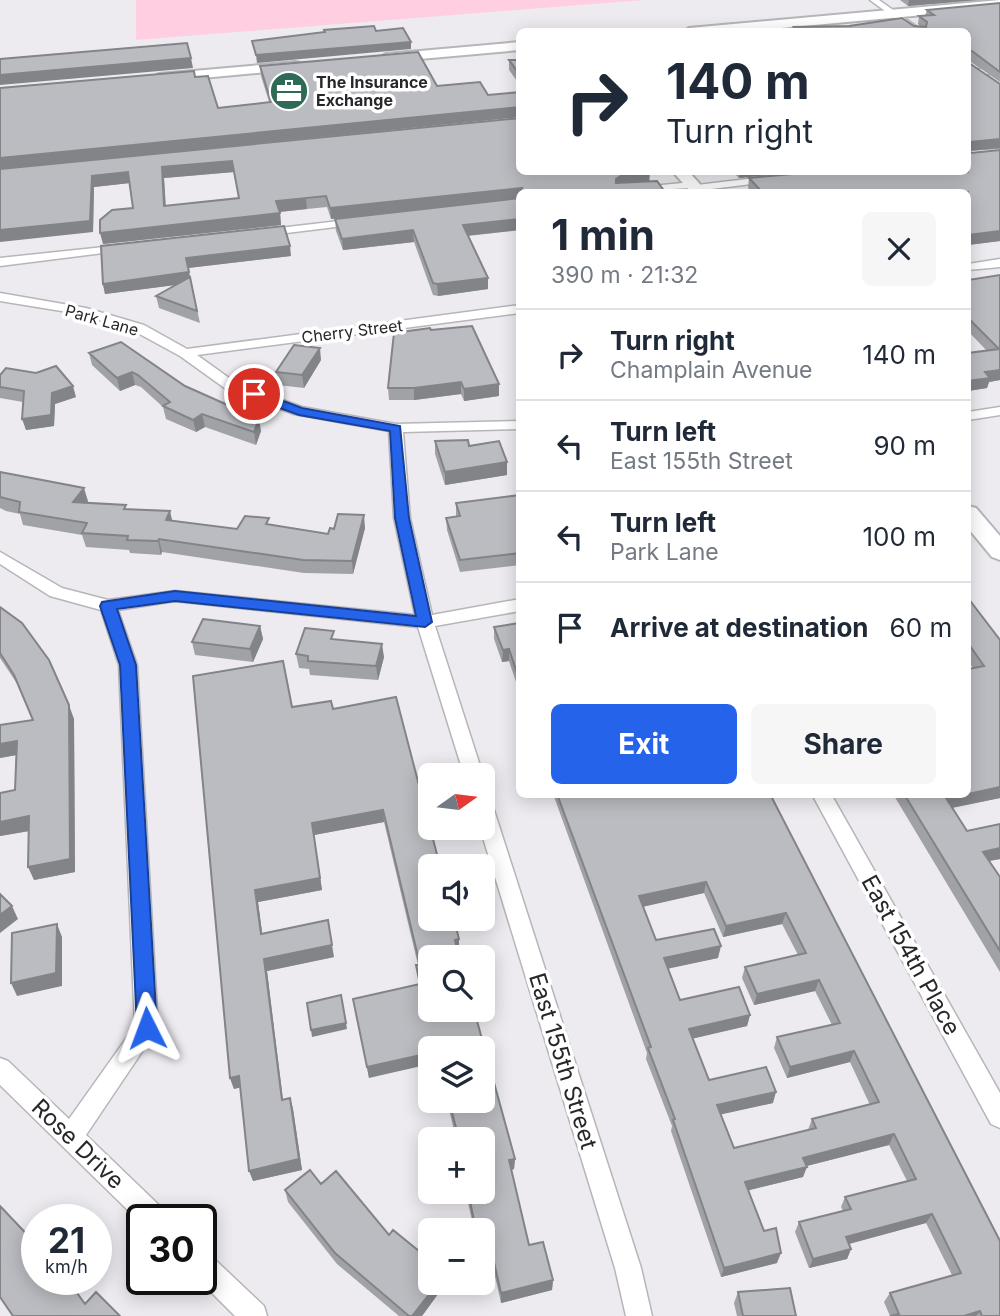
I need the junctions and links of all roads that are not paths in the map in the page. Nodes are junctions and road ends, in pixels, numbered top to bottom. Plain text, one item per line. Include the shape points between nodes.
1 (874, 0) edge
2 (1000, 4) edge
3 (894, 13) junction
4 (732, 28) edge
5 (915, 28) edge
6 (516, 46) edge
7 (377, 59) edge
8 (310, 65) edge
9 (1000, 70) edge
10 (973, 73) edge
11 (139, 80) edge
12 (989, 80) edge
13 (791, 177) edge
14 (695, 188) edge
15 (677, 189) edge
16 (369, 221) edge
17 (246, 234) edge
18 (137, 247) edge
19 (0, 262) edge
20 (1000, 263) edge
21 (971, 267) edge
22 (0, 297) edge
23 (516, 310) edge
24 (185, 353) junction
25 (1000, 411) edge
26 (971, 416) edge
27 (516, 425) edge
28 (396, 428) junction
29 (971, 523) edge
30 (1000, 552) edge
31 (0, 556) edge
32 (108, 606) junction
33 (516, 606) edge
34 (425, 622) junction
35 (469, 763) edge
36 (823, 798) edge
37 (493, 840) edge
38 (0, 1069) edge
39 (1000, 1115) edge
40 (71, 1136) junction
41 (140, 1204) edge
42 (217, 1280) edge
43 (254, 1316) edge
44 (639, 1316) edge

1 - 3 street
2 - 3 street
3 - 4 street
3 - 5 street
6 - 7 street
8 - 11 street
9 - 10 street
10 - 12 street
13 - 14 street
14 - 15 street
16 - 17 street
18 - 19 street
20 - 21 street
22 - 24 street, Park Lane via 127,325
23 - 24 street, Cherry Street
24 - 28 street, Park Lane via 231,386 299,411
25 - 26 street
27 - 28 street, Park Lane
28 - 34 street via 402,518
29 - 30 street
31 - 32 street via 56,592
32 - 34 street via 175,596
32 - 40 street via 128,665 147,1028
33 - 34 street
34 - 35 street
36 - 39 street, East 154th Place
37 - 44 street, East 155th Street via 628,1268
38 - 40 street, Rose Drive
40 - 41 street, Rose Drive
42 - 43 street

